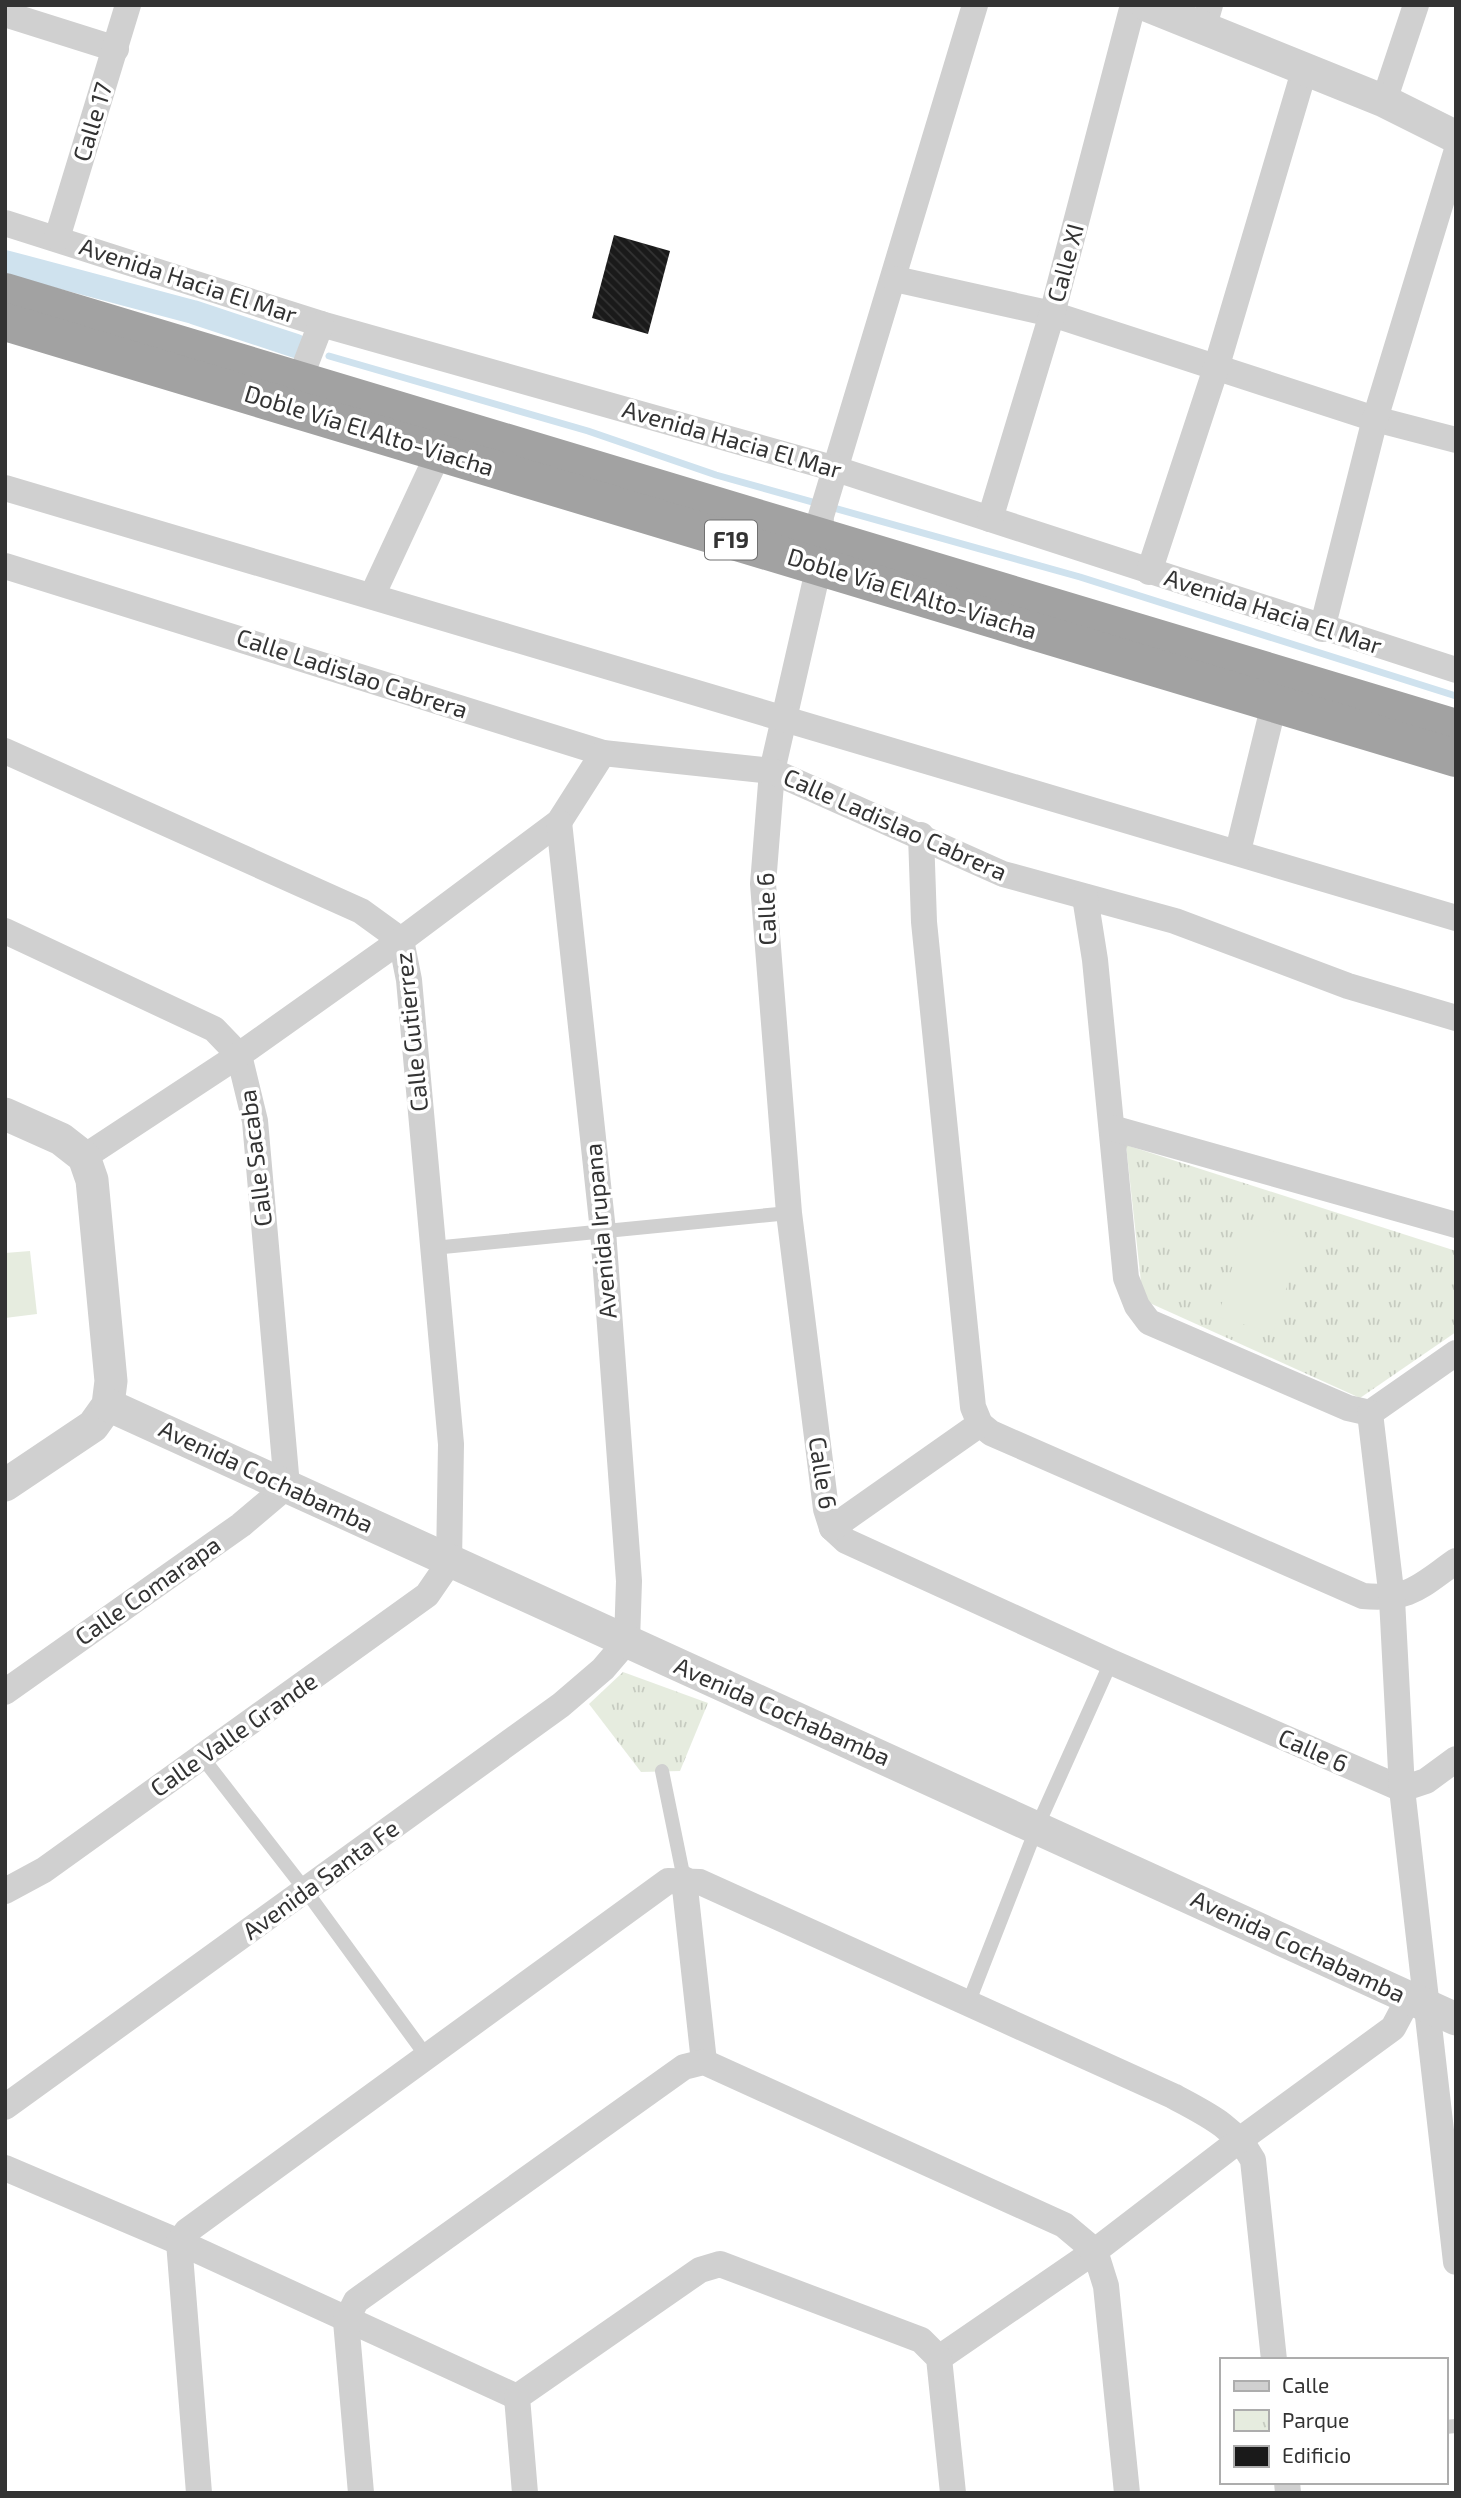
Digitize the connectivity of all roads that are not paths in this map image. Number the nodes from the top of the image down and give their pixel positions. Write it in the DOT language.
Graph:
graph roads {
  1 [pos="128,5"];
  2 [pos="975,5"];
  3 [pos="1133,5"];
  4 [pos="1146,5"];
  5 [pos="1416,5"];
  6 [pos="5,14"];
  7 [pos="1207,16"];
  8 [pos="116,49"];
  9 [pos="1305,68"];
  10 [pos="1384,101"];
  11 [pos="1456,137"];
  12 [pos="1456,153"];
  13 [pos="5,223"];
  14 [pos="57,238"];
  15 [pos="895,279"];
  16 [pos="5,292"];
  17 [pos="1052,314"];
  18 [pos="5,322"];
  19 [pos="321,324"];
  20 [pos="1217,365"];
  21 [pos="299,381"];
  22 [pos="1375,419"];
  23 [pos="1456,440"];
  24 [pos="439,452"];
  25 [pos="5,488"];
  26 [pos="824,516"];
  27 [pos="990,519"];
  28 [pos="5,566"];
  29 [pos="1149,572"];
  30 [pos="372,596"];
  31 [pos="1322,629"];
  32 [pos="1456,670"];
  33 [pos="1274,704"];
  34 [pos="786,718"];
  35 [pos="1456,728"];
  36 [pos="5,751"];
  37 [pos="603,753"];
  38 [pos="1456,758"];
  39 [pos="772,771"];
  40 [pos="559,822"];
  41 [pos="921,835"];
  42 [pos="1238,851"];
  43 [pos="1085,897"];
  44 [pos="1456,918"];
  45 [pos="5,931"];
  46 [pos="401,940"];
  47 [pos="1456,1018"];
  48 [pos="239,1055"];
  49 [pos="5,1114"];
  50 [pos="1112,1128"];
  51 [pos="84,1157"];
  52 [pos="789,1213"];
  53 [pos="1456,1225"];
  54 [pos="603,1231"];
  55 [pos="433,1248"];
  56 [pos="1456,1353"];
  57 [pos="108,1405"];
  58 [pos="1370,1413"];
  59 [pos="980,1424"];
  60 [pos="5,1485"];
  61 [pos="287,1486"];
  62 [pos="832,1528"];
  63 [pos="1456,1560"];
  64 [pos="449,1563"];
  65 [pos="1392,1599"];
  66 [pos="627,1641"];
  67 [pos="1111,1662"];
  68 [pos="5,1692"];
  69 [pos="202,1757"];
  70 [pos="1456,1759"];
  71 [pos="662,1771"];
  72 [pos="1402,1789"];
  73 [pos="1037,1827"];
  74 [pos="684,1879"];
  75 [pos="5,1891"];
  76 [pos="306,1891"];
  77 [pos="968,2004"];
  78 [pos="1439,2008"];
  79 [pos="427,2057"];
  80 [pos="704,2062"];
  81 [pos="5,2107"];
  82 [pos="1241,2139"];
  83 [pos="5,2168"];
  84 [pos="179,2242"];
  85 [pos="1095,2251"];
  86 [pos="1456,2262"];
  87 [pos="346,2321"];
  88 [pos="939,2358"];
  89 [pos="1274,2358"];
  90 [pos="517,2397"];
  91 [pos="199,2493"];
  92 [pos="361,2493"];
  93 [pos="525,2493"];
  94 [pos="953,2493"];
  95 [pos="1127,2493"];
  1 -- 8 [label="street, Calle 17"];
  2 -- 15 [label="street, Calle 6"];
  3 -- 17 [label="street, Calle XI"];
  4 -- 7 [label="street"];
  5 -- 10 [label="street"];
  6 -- 8 [label="street"];
  7 -- 9 [label="street"];
  8 -- 14 [label="street, Calle 17"];
  9 -- 10 [label="street"];
  9 -- 20 [label="street"];
  10 -- 11 [label="street"];
  12 -- 22 [label="street"];
  13 -- 14 [label="street, Avenida Hacia El Mar"];
  14 -- 19 [label="street, Avenida Hacia El Mar"];
  15 -- 17 [label="street"];
  15 -- 26 [label="street, Calle 6"];
  16 -- 21 [label="highway, Doble Vía El Alto-Viacha / F19"];
  17 -- 20 [label="street"];
  17 -- 27 [label="street, Calle XI"];
  18 -- 24 [label="highway, Doble Vía El Alto-Viacha / F19"];
  19 -- 21 [label="street"];
  19 -- 26 [label="street, Avenida Hacia El Mar"];
  20 -- 22 [label="street"];
  20 -- 29 [label="street"];
  21 -- 26 [label="highway, Doble Vía El Alto-Viacha / F19"];
  22 -- 23 [label="street"];
  22 -- 31 [label="street"];
  24 -- 26 [label="highway, Doble Vía El Alto-Viacha / F19"];
  24 -- 30 [label="street"];
  25 -- 30 [label="street"];
  26 -- 27 [label="street, Avenida Hacia El Mar"];
  26 -- 33 [label="highway, Doble Vía El Alto-Viacha / F19"];
  26 -- 34 [label="street, Calle 6"];
  26 -- 35 [label="highway, Doble Vía El Alto-Viacha / F19"];
  27 -- 29 [label="street, Avenida Hacia El Mar"];
  28 -- 37 [label="street, Calle Ladislao Cabrera"];
  29 -- 31 [label="street, Avenida Hacia El Mar"];
  30 -- 34 [label="street"];
  31 -- 32 [label="street, Avenida Hacia El Mar"];
  33 -- 38 [label="highway, Doble Vía El Alto-Viacha / F19"];
  33 -- 42 [label="street"];
  34 -- 39 [label="street, Calle 6"];
  34 -- 42 [label="street"];
  36 -- 46 [label="street, Calle Gutierrez"];
  37 -- 39 [label="street, Calle Ladislao Cabrera"];
  37 -- 40 [label="street"];
  39 -- 41 [label="street, Calle Ladislao Cabrera"];
  39 -- 52 [label="street, Calle 6"];
  40 -- 46 [label="street"];
  40 -- 54 [label="street, Avenida Irupana"];
  41 -- 43 [label="street, Calle Ladislao Cabrera"];
  41 -- 59 [label="street"];
  42 -- 44 [label="street"];
  43 -- 47 [label="street, Calle Ladislao Cabrera"];
  43 -- 50 [label="street"];
  45 -- 48 [label="street, Calle Sacaba"];
  46 -- 48 [label="street"];
  46 -- 55 [label="street, Calle Gutierrez"];
  48 -- 51 [label="street"];
  48 -- 61 [label="street, Calle Sacaba"];
  49 -- 51 [label="street"];
  50 -- 53 [label="street"];
  50 -- 58 [label="street"];
  51 -- 57 [label="street"];
  52 -- 54 [label="lane"];
  52 -- 62 [label="street, Calle 6"];
  54 -- 55 [label="lane"];
  54 -- 66 [label="street, Avenida Irupana"];
  55 -- 64 [label="street, Calle Gutierrez"];
  56 -- 58 [label="street"];
  57 -- 60 [label="street"];
  57 -- 61 [label="street, Avenida Cochabamba"];
  58 -- 65 [label="street"];
  59 -- 62 [label="street"];
  59 -- 65 [label="street"];
  61 -- 64 [label="street, Avenida Cochabamba"];
  61 -- 68 [label="street, Calle Comarapa"];
  62 -- 67 [label="street, Calle 6"];
  63 -- 65 [label="street"];
  64 -- 66 [label="street, Avenida Cochabamba"];
  64 -- 69 [label="street, Calle Valle Grande"];
  65 -- 72 [label="street"];
  66 -- 73 [label="street, Avenida Cochabamba"];
  66 -- 76 [label="street, Avenida Santa Fe"];
  67 -- 72 [label="street, Calle 6"];
  67 -- 73 [label="lane"];
  69 -- 75 [label="street, Calle Valle Grande"];
  69 -- 76 [label="lane"];
  70 -- 72 [label="street"];
  71 -- 74 [label="lane"];
  72 -- 78 [label="street"];
  73 -- 77 [label="lane"];
  73 -- 78 [label="street, Avenida Cochabamba"];
  74 -- 77 [label="street"];
  74 -- 79 [label="street"];
  74 -- 80 [label="street"];
  76 -- 79 [label="lane"];
  76 -- 81 [label="street, Avenida Santa Fe"];
  77 -- 82 [label="street"];
  78 -- 82 [label="street"];
  78 -- 86 [label="street"];
  79 -- 84 [label="street"];
  80 -- 85 [label="street"];
  80 -- 87 [label="street"];
  82 -- 85 [label="street"];
  82 -- 89 [label="street"];
  83 -- 84 [label="street"];
  84 -- 87 [label="street"];
  84 -- 91 [label="street"];
  85 -- 88 [label="street"];
  85 -- 95 [label="street"];
  87 -- 90 [label="street"];
  87 -- 92 [label="street"];
  88 -- 90 [label="street"];
  88 -- 94 [label="street"];
  90 -- 93 [label="street"];
}
